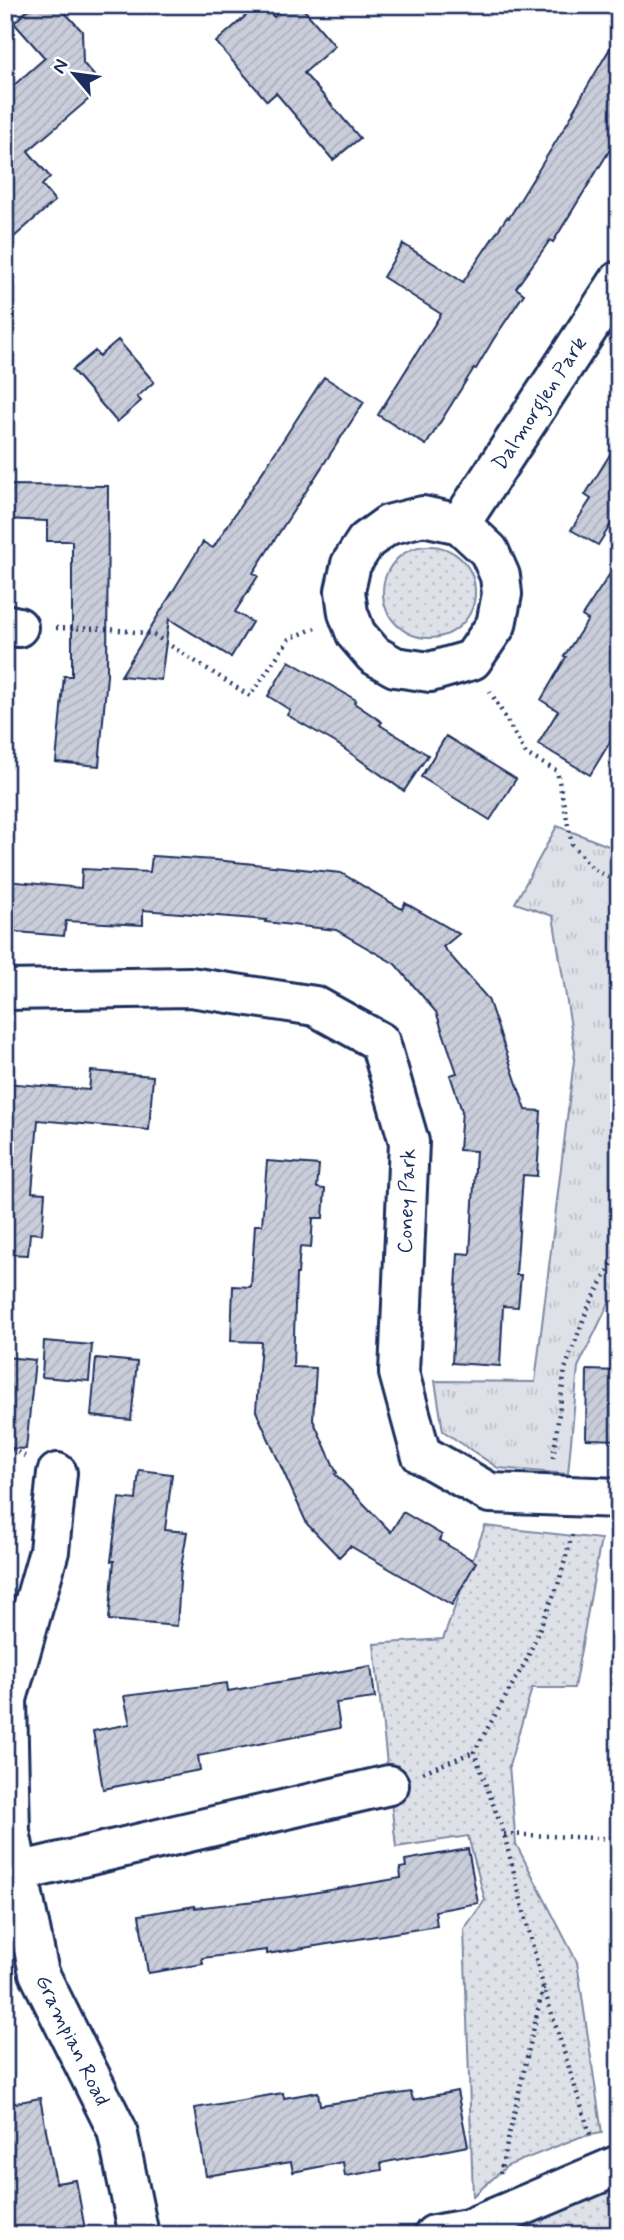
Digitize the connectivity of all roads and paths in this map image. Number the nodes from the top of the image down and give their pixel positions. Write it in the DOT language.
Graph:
graph roads {
  1 [pos="619,281"];
  2 [pos="460,524"];
  3 [pos="348,613"];
  4 [pos="12,626"];
  5 [pos="472,660"];
  6 [pos="619,883"];
  7 [pos="5,990"];
  8 [pos="619,1250"];
  9 [pos="57,1472"];
  10 [pos="564,1497"];
  11 [pos="619,1498"];
  12 [pos="474,1752"];
  13 [pos="389,1785"];
  14 [pos="503,1834"];
  15 [pos="619,1839"];
  16 [pos="18,1872"];
  17 [pos="543,1986"];
  18 [pos="611,2168"];
  19 [pos="490,2219"];
  20 [pos="619,2231"];
  21 [pos="139,2235"];
  22 [pos="434,2235"];
  23 [pos="607,2235"];
  1 -- 2 [label="street, Dalmorglen Park"];
  2 -- 3 [label="street"];
  2 -- 5 [label="street"];
  3 -- 4 [label="path"];
  3 -- 5 [label="street"];
  5 -- 6 [label="path"];
  7 -- 10 [label="street, Coney Park"];
  8 -- 10 [label="path"];
  9 -- 16 [label="street, Grampian Road"];
  10 -- 11 [label="street, Coney Park"];
  10 -- 12 [label="path"];
  12 -- 13 [label="path"];
  12 -- 14 [label="path"];
  13 -- 16 [label="street"];
  14 -- 15 [label="path"];
  14 -- 17 [label="path"];
  16 -- 21 [label="street, Grampian Road"];
  17 -- 18 [label="path"];
  17 -- 19 [label="path"];
  18 -- 19 [label="street"];
  19 -- 22 [label="street"];
  20 -- 23 [label="path"];
}
